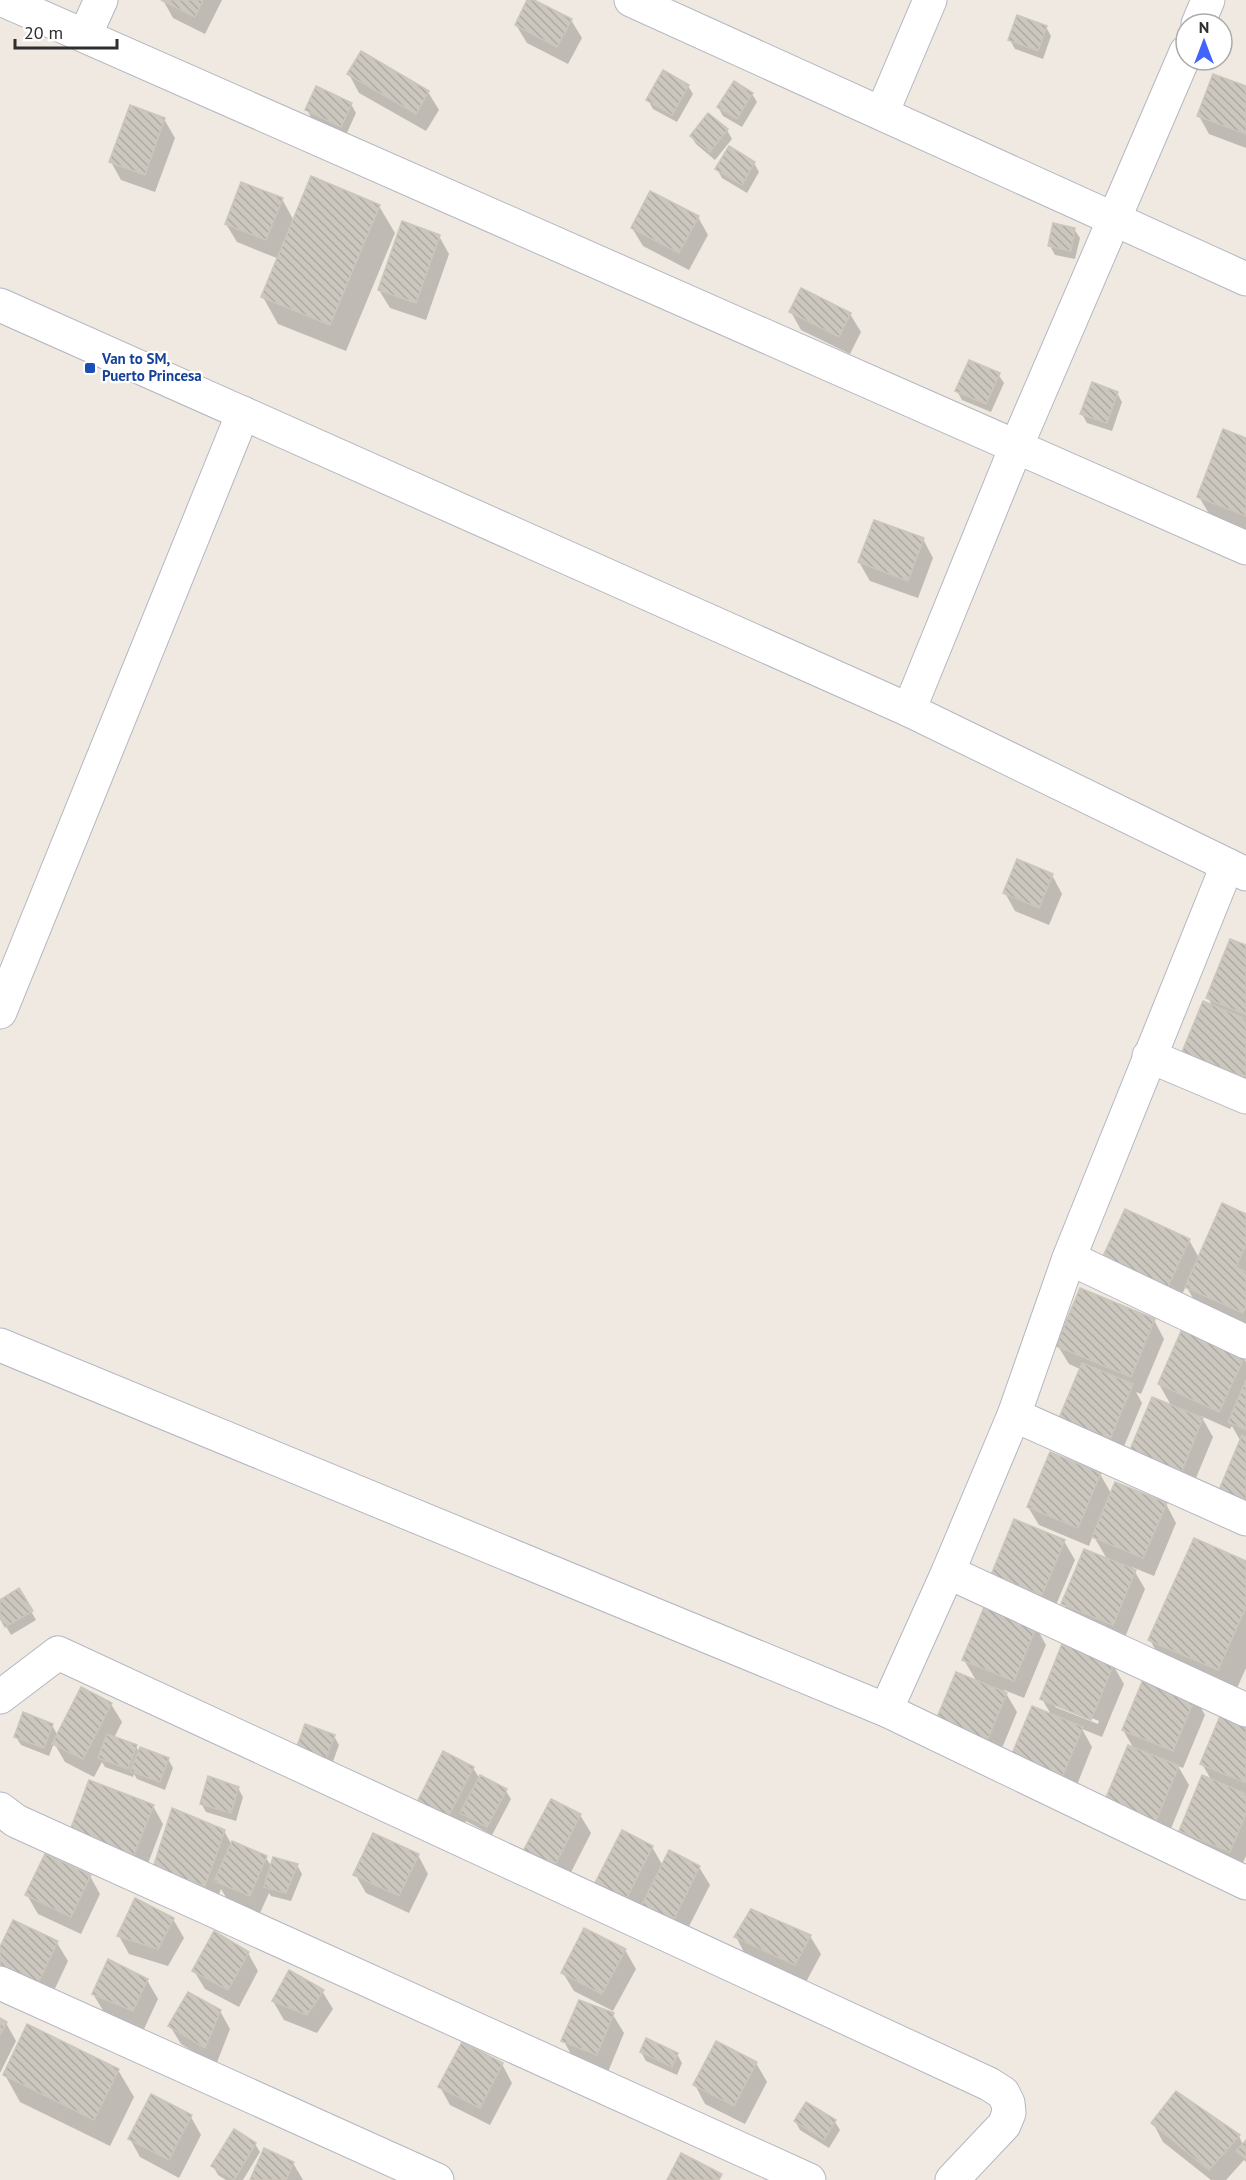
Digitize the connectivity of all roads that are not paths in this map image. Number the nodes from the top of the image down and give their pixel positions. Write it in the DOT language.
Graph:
graph roads {
  1 [pos="3,0"];
  2 [pos="101,0"];
  3 [pos="930,0"];
  4 [pos="642,2"];
  5 [pos="85,35"];
  6 [pos="1177,72"];
  7 [pos="882,114"];
  8 [pos="1113,219"];
  9 [pos="1246,279"];
  10 [pos="0,305"];
  11 [pos="243,413"];
  12 [pos="1016,447"];
  13 [pos="1246,548"];
  14 [pos="909,710"];
  15 [pos="1237,870"];
  16 [pos="0,1012"];
  17 [pos="1149,1056"];
  18 [pos="1246,1097"];
  19 [pos="1069,1258"];
  20 [pos="1246,1342"];
  21 [pos="0,1345"];
  22 [pos="1014,1415"];
  23 [pos="1246,1519"];
  24 [pos="948,1572"];
  25 [pos="0,1697"];
  26 [pos="886,1710"];
  27 [pos="1246,1710"];
  28 [pos="0,1809"];
  29 [pos="1246,1883"];
  30 [pos="0,1983"];
  31 [pos="436,2180"];
  32 [pos="809,2180"];
  33 [pos="952,2180"];
  1 -- 5 [label="street"];
  2 -- 5 [label="street"];
  3 -- 7 [label="street"];
  4 -- 7 [label="street"];
  5 -- 12 [label="street"];
  6 -- 8 [label="street"];
  7 -- 8 [label="street"];
  8 -- 9 [label="street"];
  8 -- 12 [label="street"];
  10 -- 11 [label="street"];
  11 -- 14 [label="street"];
  11 -- 16 [label="street"];
  12 -- 13 [label="street"];
  12 -- 14 [label="street"];
  14 -- 15 [label="street"];
  15 -- 17 [label="street"];
  17 -- 18 [label="street"];
  17 -- 19 [label="street"];
  19 -- 20 [label="street"];
  19 -- 22 [label="street"];
  21 -- 26 [label="street"];
  22 -- 23 [label="street"];
  22 -- 24 [label="street"];
  24 -- 26 [label="street"];
  24 -- 27 [label="street"];
  25 -- 33 [label="street"];
  26 -- 29 [label="street"];
  28 -- 32 [label="street"];
  30 -- 31 [label="street"];
}
